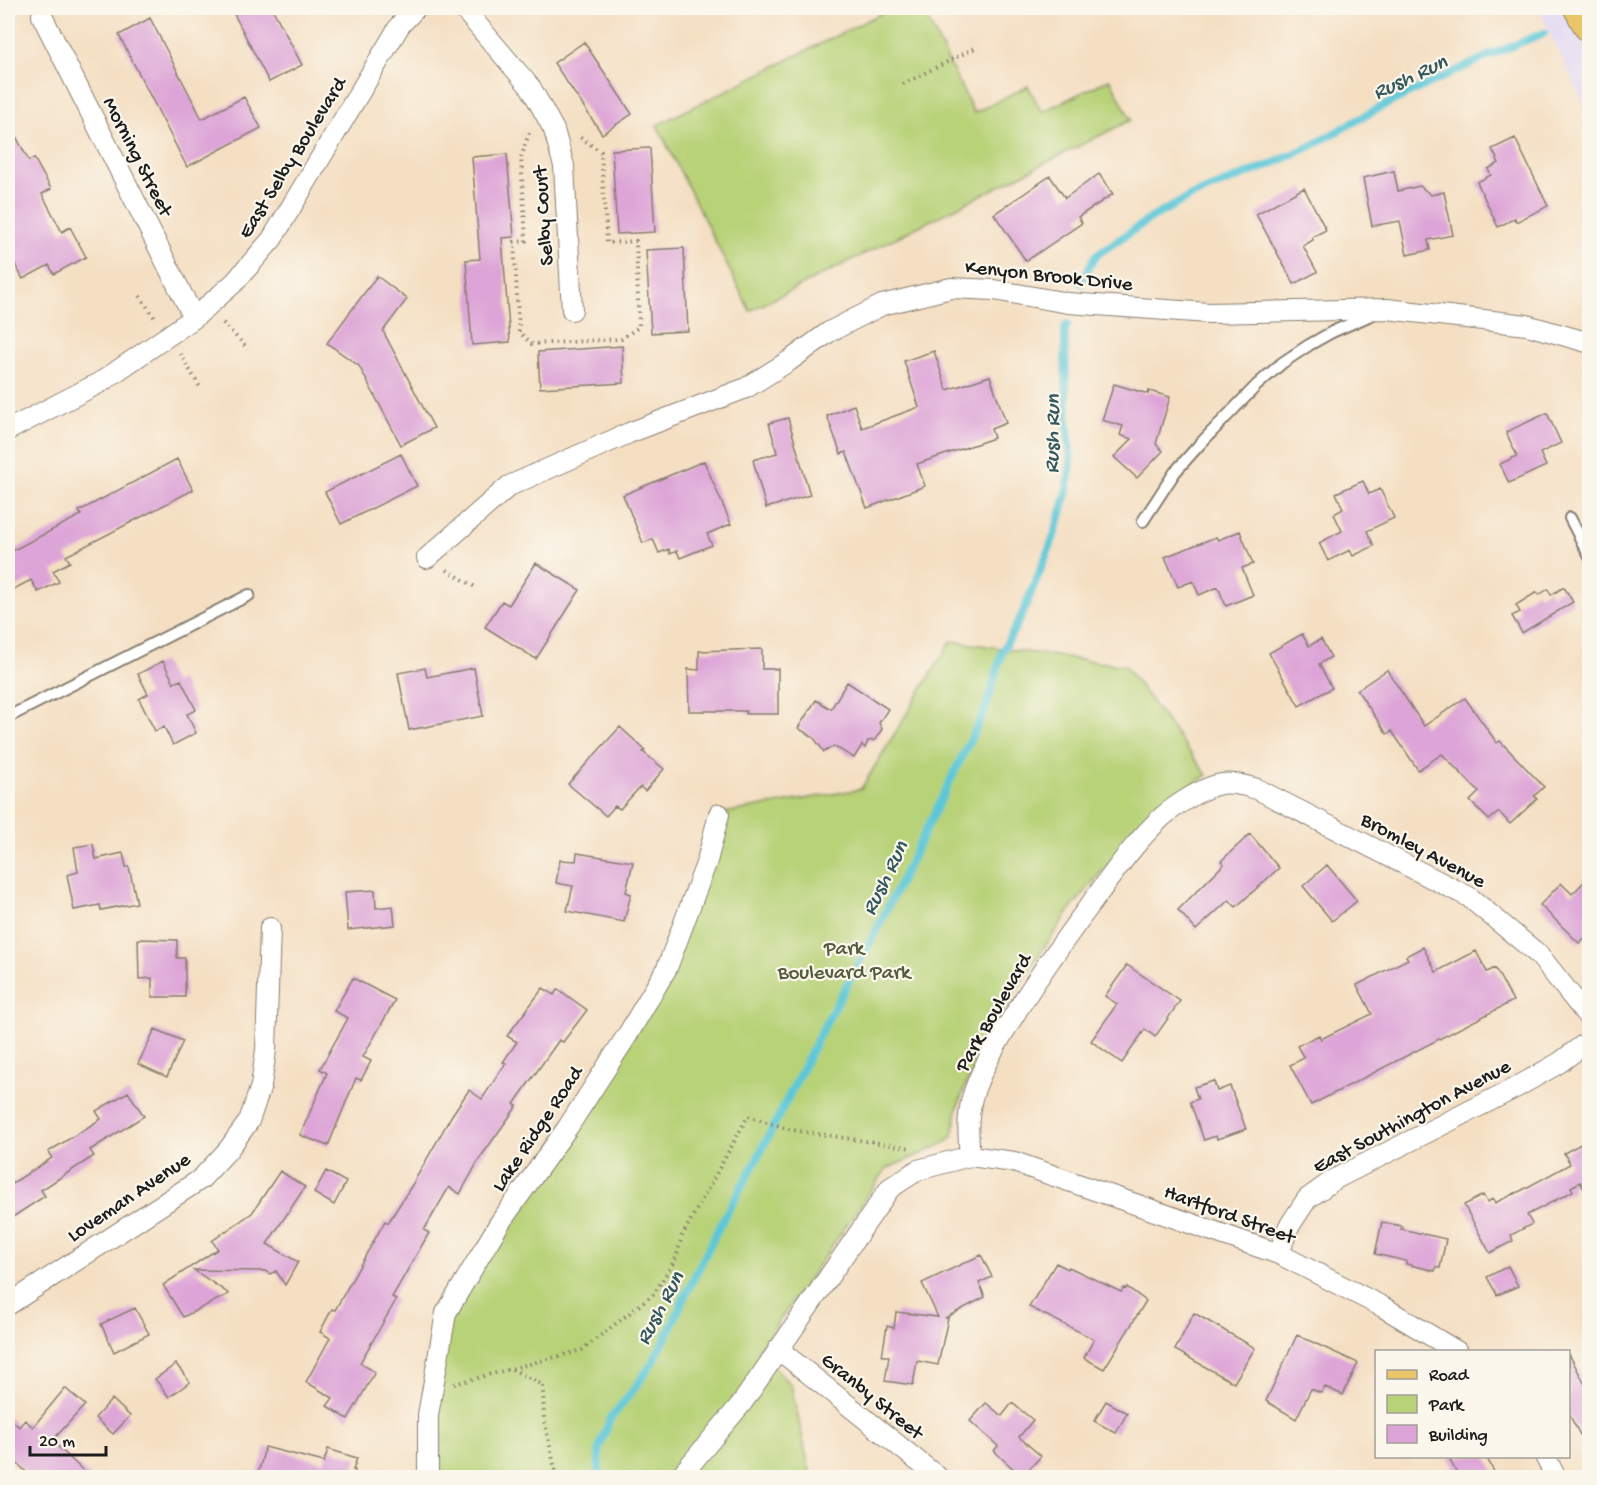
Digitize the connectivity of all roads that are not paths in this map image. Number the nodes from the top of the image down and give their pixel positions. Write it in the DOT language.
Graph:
graph roads {
  1 [pos="416,8"];
  2 [pos="463,8"];
  3 [pos="1581,8"];
  4 [pos="42,16"];
  5 [pos="1590,26"];
  6 [pos="1387,309"];
  7 [pos="572,310"];
  8 [pos="194,318"];
  9 [pos="1590,343"];
  10 [pos="8,430"];
  11 [pos="1570,518"];
  12 [pos="1143,521"];
  13 [pos="1590,557"];
  14 [pos="427,558"];
  15 [pos="249,595"];
  16 [pos="8,717"];
  17 [pos="1235,783"];
  18 [pos="719,814"];
  19 [pos="270,928"];
  20 [pos="1590,1019"];
  21 [pos="1590,1040"];
  22 [pos="970,1156"];
  23 [pos="1279,1254"];
  24 [pos="8,1305"];
  25 [pos="778,1349"];
  26 [pos="1455,1350"];
  27 [pos="1546,1458"];
  28 [pos="428,1478"];
  29 [pos="679,1478"];
  30 [pos="939,1478"];
  31 [pos="1556,1478"];
  1 -- 8 [label="street, East Selby Boulevard"];
  2 -- 7 [label="street, Selby Court"];
  3 -- 5 [label="main road"];
  4 -- 8 [label="street, Morning Street"];
  6 -- 9 [label="street, Kenyon Brook Drive"];
  6 -- 12 [label="lane"];
  6 -- 14 [label="street, Kenyon Brook Drive"];
  8 -- 10 [label="street, East Selby Boulevard"];
  11 -- 13 [label="lane"];
  15 -- 16 [label="lane"];
  17 -- 20 [label="street, Bromley Avenue"];
  17 -- 22 [label="street, Park Boulevard"];
  18 -- 28 [label="street, Lake Ridge Road"];
  19 -- 24 [label="street, Loveman Avenue"];
  21 -- 23 [label="street, East Southington Avenue"];
  22 -- 23 [label="street, Hartford Street"];
  22 -- 25 [label="street"];
  23 -- 26 [label="street, Hartford Street"];
  25 -- 29 [label="street"];
  25 -- 30 [label="street, Granby Street"];
  27 -- 31 [label="street"];
}
